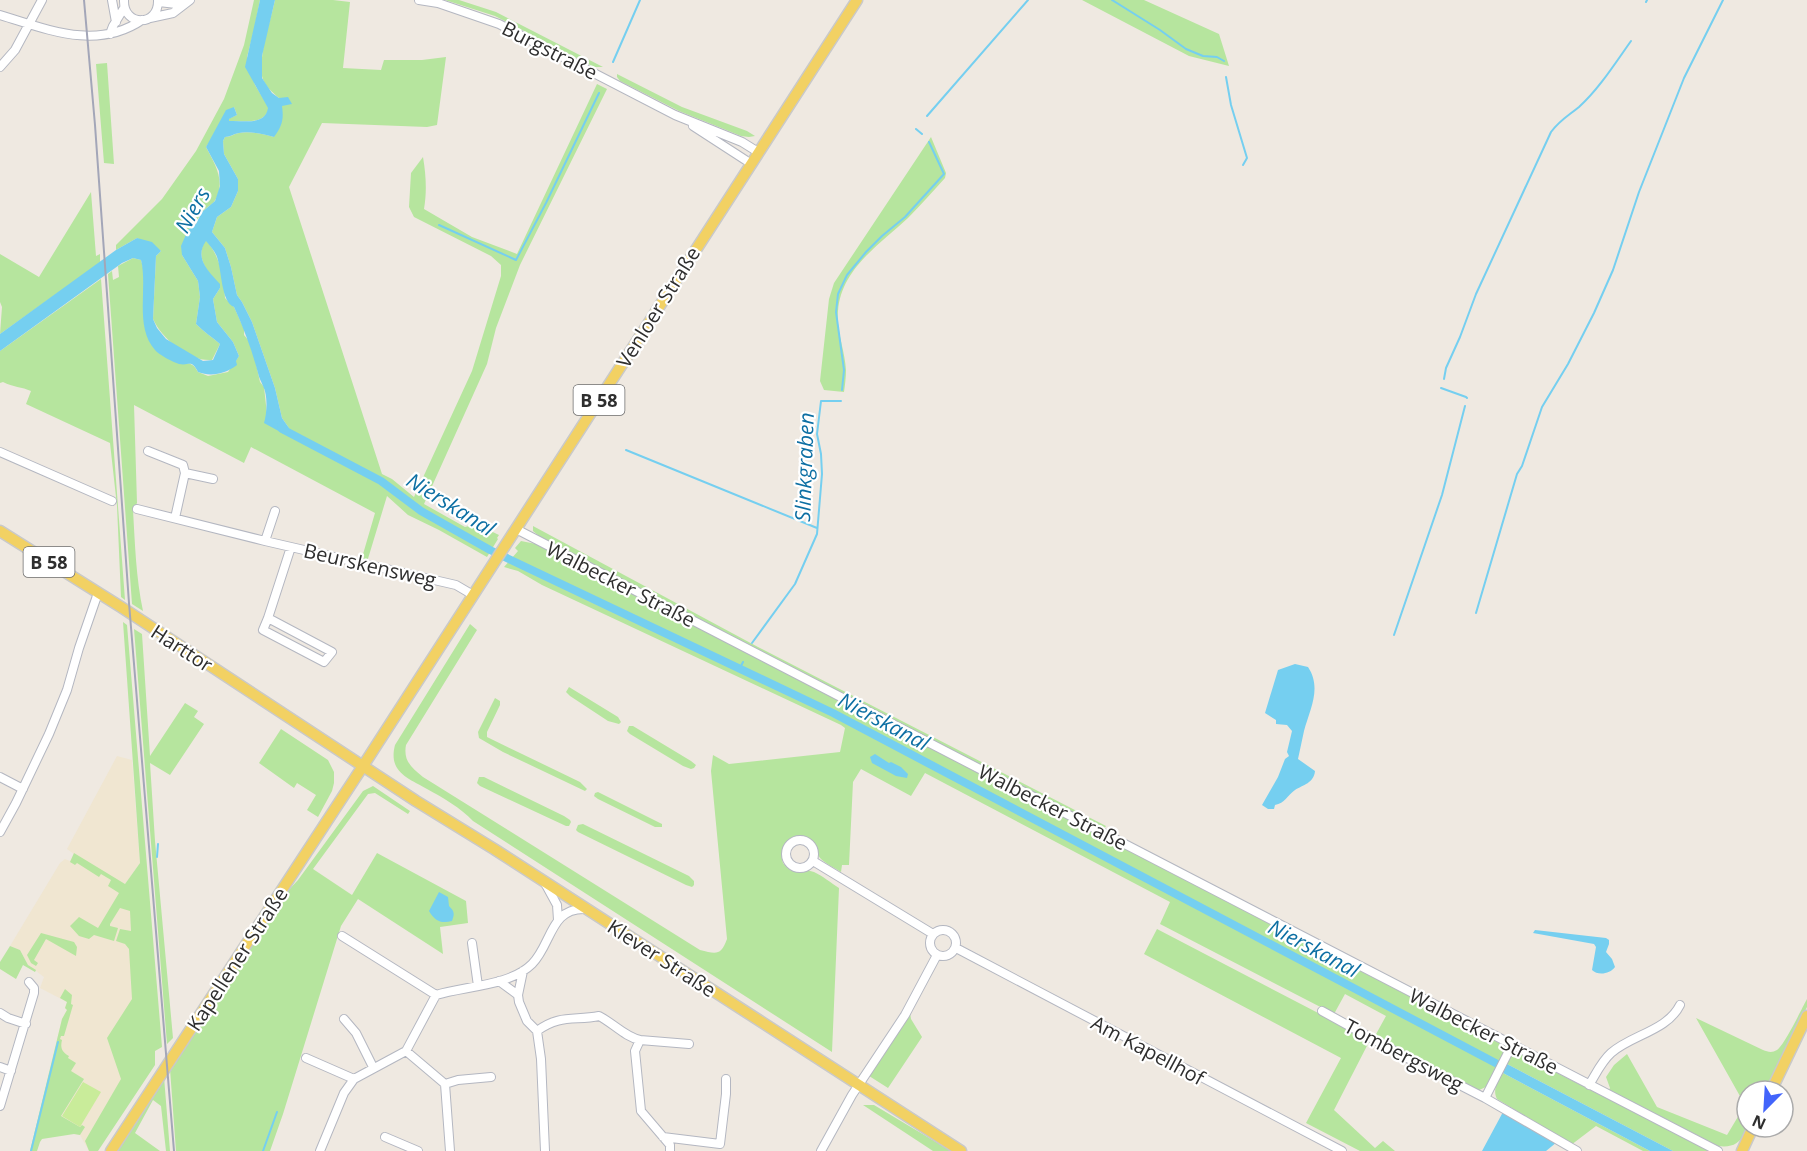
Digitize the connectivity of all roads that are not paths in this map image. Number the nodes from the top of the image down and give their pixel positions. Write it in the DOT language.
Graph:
graph roads {
  1 [pos="42,0"];
  2 [pos="112,0"];
  3 [pos="189,0"];
  4 [pos="419,0"];
  5 [pos="857,0"];
  6 [pos="158,1"];
  7 [pos="124,4"];
  8 [pos="0,15"];
  9 [pos="146,19"];
  10 [pos="116,21"];
  11 [pos="30,24"];
  12 [pos="110,34"];
  13 [pos="0,67"];
  14 [pos="675,115"];
  15 [pos="758,152"];
  16 [pos="750,163"];
  17 [pos="148,451"];
  18 [pos="0,452"];
  19 [pos="185,473"];
  20 [pos="213,480"];
  21 [pos="112,501"];
  22 [pos="137,509"];
  23 [pos="275,511"];
  24 [pos="175,518"];
  25 [pos="516,529"];
  26 [pos="0,531"];
  27 [pos="265,541"];
  28 [pos="291,547"];
  29 [pos="98,593"];
  30 [pos="473,595"];
  31 [pos="268,618"];
  32 [pos="363,766"];
  33 [pos="0,777"];
  34 [pos="23,789"];
  35 [pos="0,832"];
  36 [pos="813,861"];
  37 [pos="545,882"];
  38 [pos="586,909"];
  39 [pos="558,920"];
  40 [pos="933,934"];
  41 [pos="342,936"];
  42 [pos="472,944"];
  43 [pos="956,948"];
  44 [pos="937,955"];
  45 [pos="523,971"];
  46 [pos="500,981"];
  47 [pos="29,982"];
  48 [pos="478,986"];
  49 [pos="436,995"];
  50 [pos="518,995"];
  51 [pos="1680,1005"];
  52 [pos="1322,1011"];
  53 [pos="0,1013"];
  54 [pos="1807,1016"];
  55 [pos="344,1019"];
  56 [pos="26,1024"];
  57 [pos="537,1031"];
  58 [pos="640,1040"];
  59 [pos="689,1044"];
  60 [pos="1512,1045"];
  61 [pos="406,1050"];
  62 [pos="306,1058"];
  63 [pos="0,1067"];
  64 [pos="373,1067"];
  65 [pos="11,1071"];
  66 [pos="491,1077"];
  67 [pos="354,1079"];
  68 [pos="726,1079"];
  69 [pos="1776,1079"];
  70 [pos="445,1084"];
  71 [pos="859,1085"];
  72 [pos="1589,1085"];
  73 [pos="1485,1098"];
  74 [pos="0,1106"];
  75 [pos="384,1137"];
  76 [pos="663,1137"];
  77 [pos="1566,1145"];
  78 [pos="111,1151"];
  79 [pos="320,1151"];
  80 [pos="418,1151"];
  81 [pos="450,1151"];
  82 [pos="545,1151"];
  83 [pos="670,1151"];
  84 [pos="821,1151"];
  85 [pos="961,1151"];
  86 [pos="1342,1151"];
  87 [pos="1558,1151"];
  88 [pos="1577,1151"];
  89 [pos="1718,1151"];
  1 -- 11 [label="street"];
  2 -- 10 [label="street"];
  3 -- 6 [label="street"];
  3 -- 9 [label="street"];
  4 -- 14 [label="street, Burgstraße"];
  5 -- 15 [label="main road, Venloer Straße / B 58"];
  6 -- 9 [label="street"];
  7 -- 9 [label="street"];
  7 -- 10 [label="street"];
  8 -- 11 [label="street"];
  9 -- 12 [label="street"];
  10 -- 12 [label="street"];
  11 -- 12 [label="street"];
  11 -- 13 [label="street"];
  14 -- 15 [label="street, Burgstraße"];
  14 -- 16 [label="street, Burgstraße"];
  15 -- 16 [label="main road, Venloer Straße / B 58"];
  16 -- 25 [label="main road, Venloer Straße / B 58"];
  17 -- 19 [label="street"];
  18 -- 21 [label="street"];
  19 -- 20 [label="street"];
  19 -- 24 [label="street"];
  22 -- 24 [label="street, Beurskensweg"];
  23 -- 27 [label="street"];
  24 -- 27 [label="street, Beurskensweg"];
  25 -- 30 [label="main road, Venloer Straße / B 58"];
  25 -- 60 [label="street, Walbecker Straße"];
  26 -- 29 [label="main road, Harttor / B 58"];
  27 -- 28 [label="street, Beurskensweg"];
  28 -- 30 [label="street, Beurskensweg"];
  28 -- 31 [label="street"];
  29 -- 32 [label="main road, Harttor / B 58"];
  29 -- 34 [label="street"];
  30 -- 32 [label="main road, Venloer Straße / B 58"];
  31 -- 31 [label="street"];
  32 -- 37 [label="main road, Klever Straße"];
  32 -- 78 [label="main road, Kapellener Straße"];
  33 -- 34 [label="street"];
  34 -- 35 [label="street"];
  36 -- 40 [label="street, Am Kapellhof"];
  37 -- 38 [label="main road, Klever Straße"];
  37 -- 39 [label="street"];
  38 -- 39 [label="street"];
  38 -- 71 [label="main road, Klever Straße"];
  39 -- 45 [label="street"];
  40 -- 43 [label="street, Am Kapellhof"];
  40 -- 44 [label="street"];
  41 -- 49 [label="street"];
  42 -- 48 [label="street"];
  43 -- 44 [label="street"];
  43 -- 86 [label="street, Am Kapellhof"];
  44 -- 71 [label="street"];
  45 -- 46 [label="street"];
  45 -- 50 [label="street"];
  46 -- 48 [label="street"];
  46 -- 50 [label="street"];
  47 -- 56 [label="street"];
  48 -- 49 [label="street"];
  49 -- 61 [label="street"];
  50 -- 57 [label="street"];
  51 -- 72 [label="street"];
  52 -- 73 [label="street, Tombergsweg"];
  53 -- 56 [label="street"];
  54 -- 69 [label="main road"];
  55 -- 64 [label="street"];
  56 -- 65 [label="street"];
  57 -- 58 [label="street"];
  57 -- 82 [label="street"];
  58 -- 59 [label="street"];
  58 -- 76 [label="street"];
  60 -- 72 [label="street, Walbecker Straße"];
  60 -- 73 [label="street, Tombergsweg"];
  61 -- 64 [label="street"];
  61 -- 70 [label="street"];
  62 -- 67 [label="street"];
  63 -- 65 [label="street"];
  64 -- 67 [label="street"];
  65 -- 74 [label="street"];
  66 -- 70 [label="street"];
  67 -- 79 [label="street"];
  68 -- 76 [label="street"];
  70 -- 81 [label="street"];
  71 -- 84 [label="street"];
  71 -- 85 [label="main road, Klever Straße"];
  72 -- 89 [label="street, Walbecker Straße"];
  73 -- 77 [label="street, Tombergsweg"];
  75 -- 80 [label="street"];
  76 -- 83 [label="street"];
  77 -- 87 [label="street"];
  77 -- 88 [label="street, Tombergsweg"];
}
